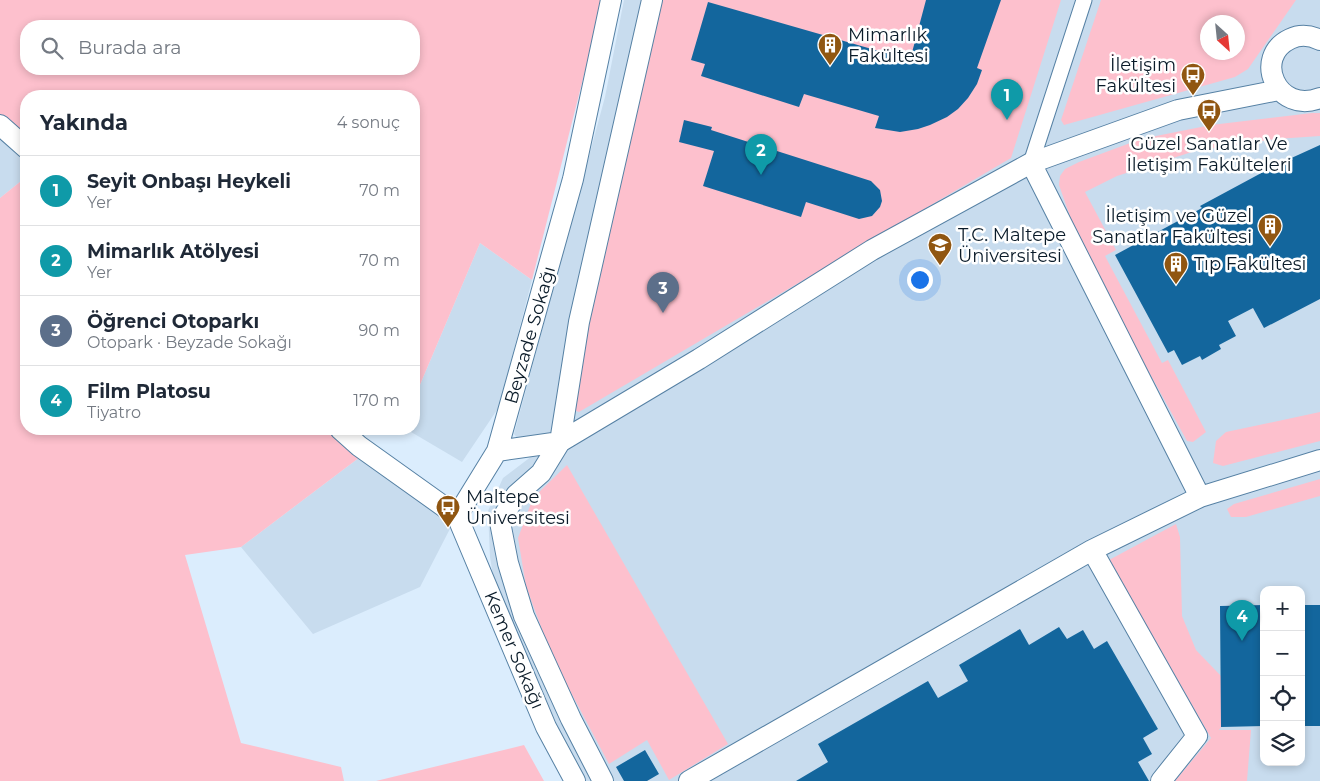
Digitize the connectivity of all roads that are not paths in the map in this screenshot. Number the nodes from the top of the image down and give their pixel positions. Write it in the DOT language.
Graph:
graph roads {
  1 [pos="611,0"];
  2 [pos="652,0"];
  3 [pos="1084,0"];
  4 [pos="1318,33"];
  5 [pos="1279,90"];
  6 [pos="1320,98"];
  7 [pos="0,125"];
  8 [pos="20,143"];
  9 [pos="1031,162"];
  10 [pos="347,435"];
  11 [pos="560,442"];
  12 [pos="497,451"];
  13 [pos="1320,460"];
  14 [pos="1200,497"];
  15 [pos="457,516"];
  16 [pos="1092,550"];
  17 [pos="575,781"];
  18 [pos="603,781"];
  19 [pos="690,781"];
  20 [pos="1161,781"];
  1 -- 12 [label="street, Beyzade Sokağı"];
  2 -- 11 [label="street"];
  3 -- 9 [label="street"];
  4 -- 5 [label="street"];
  5 -- 6 [label="street"];
  5 -- 9 [label="street"];
  7 -- 8 [label="street"];
  9 -- 11 [label="street"];
  9 -- 14 [label="street"];
  10 -- 15 [label="street"];
  11 -- 12 [label="street"];
  11 -- 18 [label="street"];
  12 -- 15 [label="street, Beyzade Sokağı"];
  13 -- 14 [label="street"];
  14 -- 16 [label="street"];
  15 -- 17 [label="street, Kemer Sokağı"];
  16 -- 19 [label="street"];
  16 -- 20 [label="street"];
}
